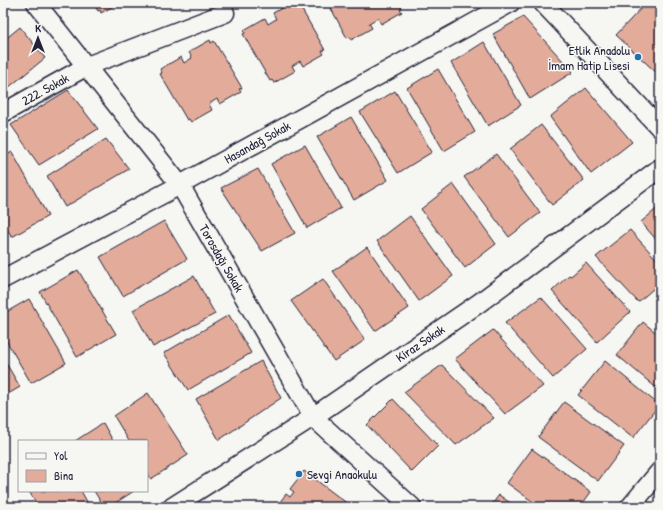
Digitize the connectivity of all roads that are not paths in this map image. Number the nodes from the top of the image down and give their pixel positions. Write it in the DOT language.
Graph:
graph roads {
  1 [pos="36,3"];
  2 [pos="510,3"];
  3 [pos="543,3"];
  4 [pos="224,13"];
  5 [pos="87,66"];
  6 [pos="3,113"];
  7 [pos="660,128"];
  8 [pos="660,168"];
  9 [pos="180,184"];
  10 [pos="3,279"];
  11 [pos="313,417"];
  12 [pos="660,471"];
  13 [pos="172,507"];
  14 [pos="412,507"];
  15 [pos="630,507"];
  1 -- 5 [label="street, Torosdağı Sokak"];
  2 -- 9 [label="street, Hasandağ Sokak"];
  3 -- 7 [label="street"];
  4 -- 5 [label="street, 222. Sokak"];
  5 -- 6 [label="street, 222. Sokak"];
  5 -- 9 [label="street, Torosdağı Sokak"];
  8 -- 11 [label="street, Kiraz Sokak"];
  9 -- 10 [label="street, Hasandağ Sokak"];
  9 -- 11 [label="street, Torosdağı Sokak"];
  11 -- 13 [label="street, Kiraz Sokak"];
  11 -- 14 [label="street, Torosdağı Sokak"];
  12 -- 15 [label="street"];
}
